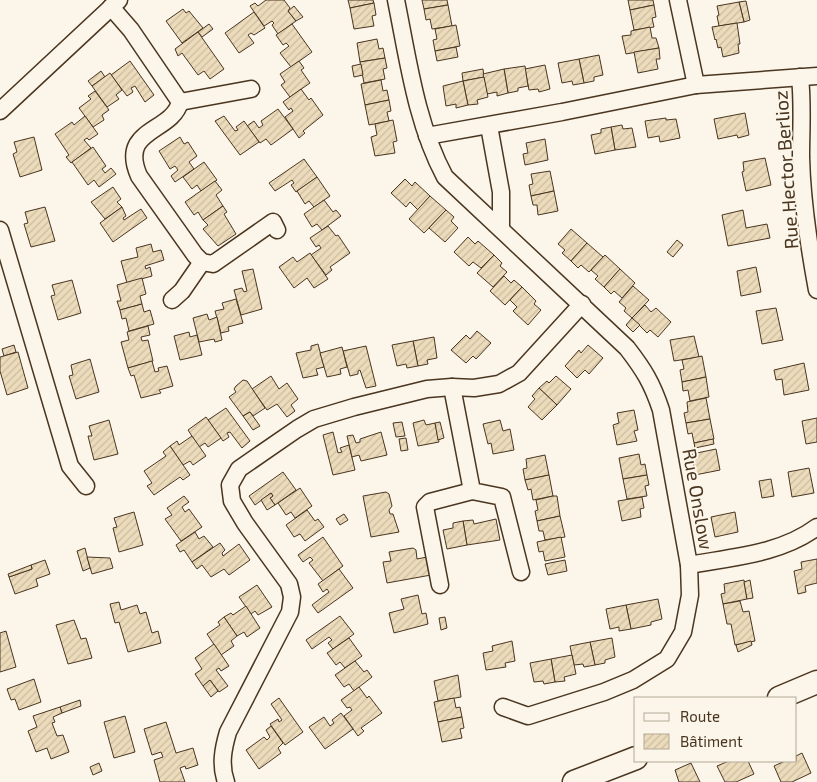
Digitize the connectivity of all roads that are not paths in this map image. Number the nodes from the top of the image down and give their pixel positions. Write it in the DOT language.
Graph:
graph roads {
  1 [pos="396,0"];
  2 [pos="678,0"];
  3 [pos="115,4"];
  4 [pos="817,76"];
  5 [pos="800,77"];
  6 [pos="696,85"];
  7 [pos="250,89"];
  8 [pos="180,102"];
  9 [pos="0,111"];
  10 [pos="489,126"];
  11 [pos="427,136"];
  12 [pos="501,228"];
  13 [pos="0,230"];
  14 [pos="277,230"];
  15 [pos="202,262"];
  16 [pos="817,290"];
  17 [pos="172,300"];
  18 [pos="582,304"];
  19 [pos="452,387"];
  20 [pos="86,486"];
  21 [pos="472,491"];
  22 [pos="817,526"];
  23 [pos="690,565"];
  24 [pos="521,572"];
  25 [pos="440,585"];
  26 [pos="817,682"];
  27 [pos="781,697"];
  28 [pos="503,708"];
  29 [pos="634,759"];
  30 [pos="226,782"];
  31 [pos="574,782"];
  1 -- 11 [label="street, Rue Onslow"];
  2 -- 6 [label="street"];
  3 -- 8 [label="street"];
  3 -- 9 [label="street"];
  4 -- 5 [label="street"];
  5 -- 6 [label="street"];
  5 -- 16 [label="street, Rue Hector Berlioz"];
  6 -- 10 [label="street"];
  7 -- 8 [label="street"];
  8 -- 15 [label="street"];
  10 -- 11 [label="street"];
  10 -- 12 [label="street"];
  11 -- 12 [label="street, Rue Onslow"];
  12 -- 18 [label="street, Rue Onslow"];
  13 -- 20 [label="street"];
  14 -- 15 [label="street"];
  15 -- 17 [label="street"];
  18 -- 19 [label="street"];
  18 -- 23 [label="street, Rue Onslow"];
  19 -- 21 [label="street"];
  19 -- 30 [label="street"];
  21 -- 24 [label="street"];
  21 -- 25 [label="street"];
  22 -- 23 [label="street"];
  23 -- 28 [label="street, Rue Onslow"];
  26 -- 27 [label="main road"];
  29 -- 31 [label="main road"];
}
